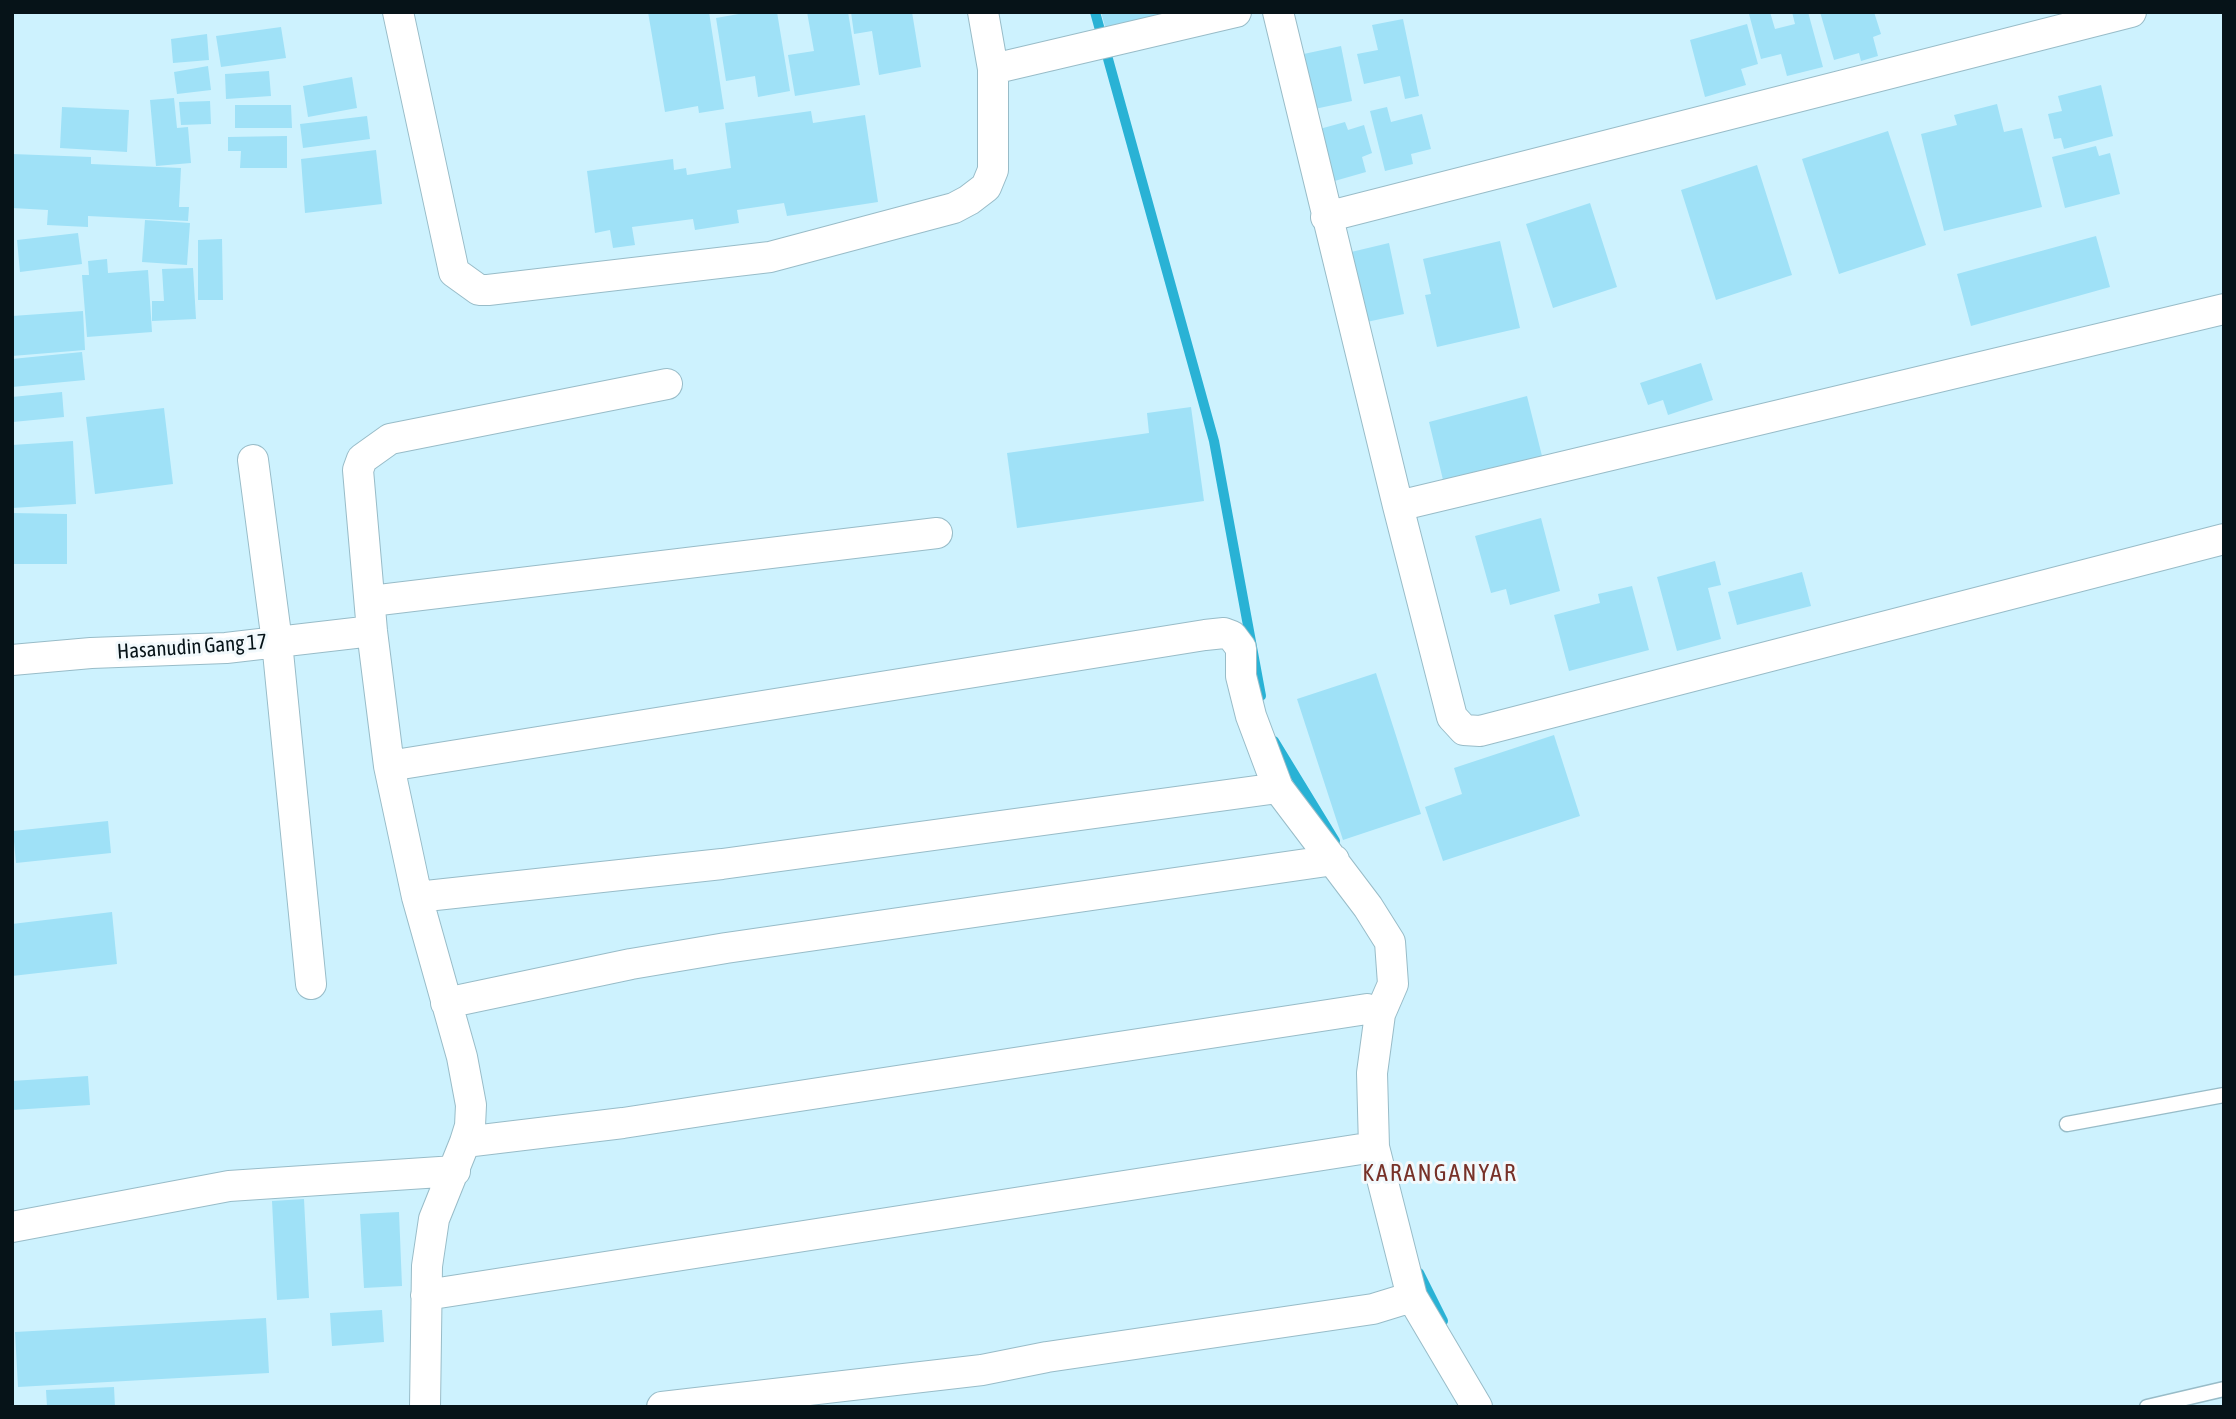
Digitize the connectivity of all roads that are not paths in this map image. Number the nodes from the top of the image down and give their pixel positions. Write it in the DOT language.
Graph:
graph roads {
  1 [pos="398,12"];
  2 [pos="983,12"];
  3 [pos="1236,12"];
  4 [pos="1278,12"];
  5 [pos="2131,12"];
  6 [pos="993,69"];
  7 [pos="1326,217"];
  8 [pos="2224,309"];
  9 [pos="667,384"];
  10 [pos="253,460"];
  11 [pos="1398,506"];
  12 [pos="937,533"];
  13 [pos="2224,539"];
  14 [pos="371,601"];
  15 [pos="372,631"];
  16 [pos="277,642"];
  17 [pos="12,660"];
  18 [pos="389,766"];
  19 [pos="1278,788"];
  20 [pos="1334,860"];
  21 [pos="417,897"];
  22 [pos="311,984"];
  23 [pos="446,1003"];
  24 [pos="1380,1014"];
  25 [pos="2224,1094"];
  26 [pos="2067,1124"];
  27 [pos="465,1142"];
  28 [pos="1374,1147"];
  29 [pos="454,1171"];
  30 [pos="12,1227"];
  31 [pos="426,1295"];
  32 [pos="1412,1297"];
  33 [pos="2224,1389"];
  34 [pos="425,1407"];
  35 [pos="662,1407"];
  36 [pos="1477,1407"];
  37 [pos="2147,1407"];
  1 -- 6 [label="street"];
  2 -- 6 [label="street"];
  3 -- 6 [label="street"];
  4 -- 7 [label="street"];
  5 -- 7 [label="street"];
  7 -- 11 [label="street"];
  8 -- 11 [label="street"];
  9 -- 14 [label="street"];
  10 -- 16 [label="street"];
  11 -- 13 [label="street"];
  12 -- 14 [label="street"];
  14 -- 15 [label="street"];
  15 -- 16 [label="street, Hasanudin Gang 17"];
  15 -- 18 [label="street"];
  16 -- 17 [label="street, Hasanudin Gang 17"];
  16 -- 22 [label="street"];
  18 -- 19 [label="street"];
  18 -- 21 [label="street"];
  19 -- 20 [label="street"];
  19 -- 21 [label="street"];
  20 -- 23 [label="street"];
  20 -- 24 [label="street"];
  21 -- 23 [label="street"];
  23 -- 27 [label="street"];
  24 -- 27 [label="street"];
  24 -- 28 [label="street"];
  25 -- 26 [label="lane"];
  27 -- 29 [label="street"];
  28 -- 31 [label="street"];
  28 -- 32 [label="street"];
  29 -- 30 [label="street"];
  29 -- 31 [label="street"];
  31 -- 34 [label="street"];
  32 -- 35 [label="street"];
  32 -- 36 [label="street"];
  33 -- 37 [label="lane"];
}
